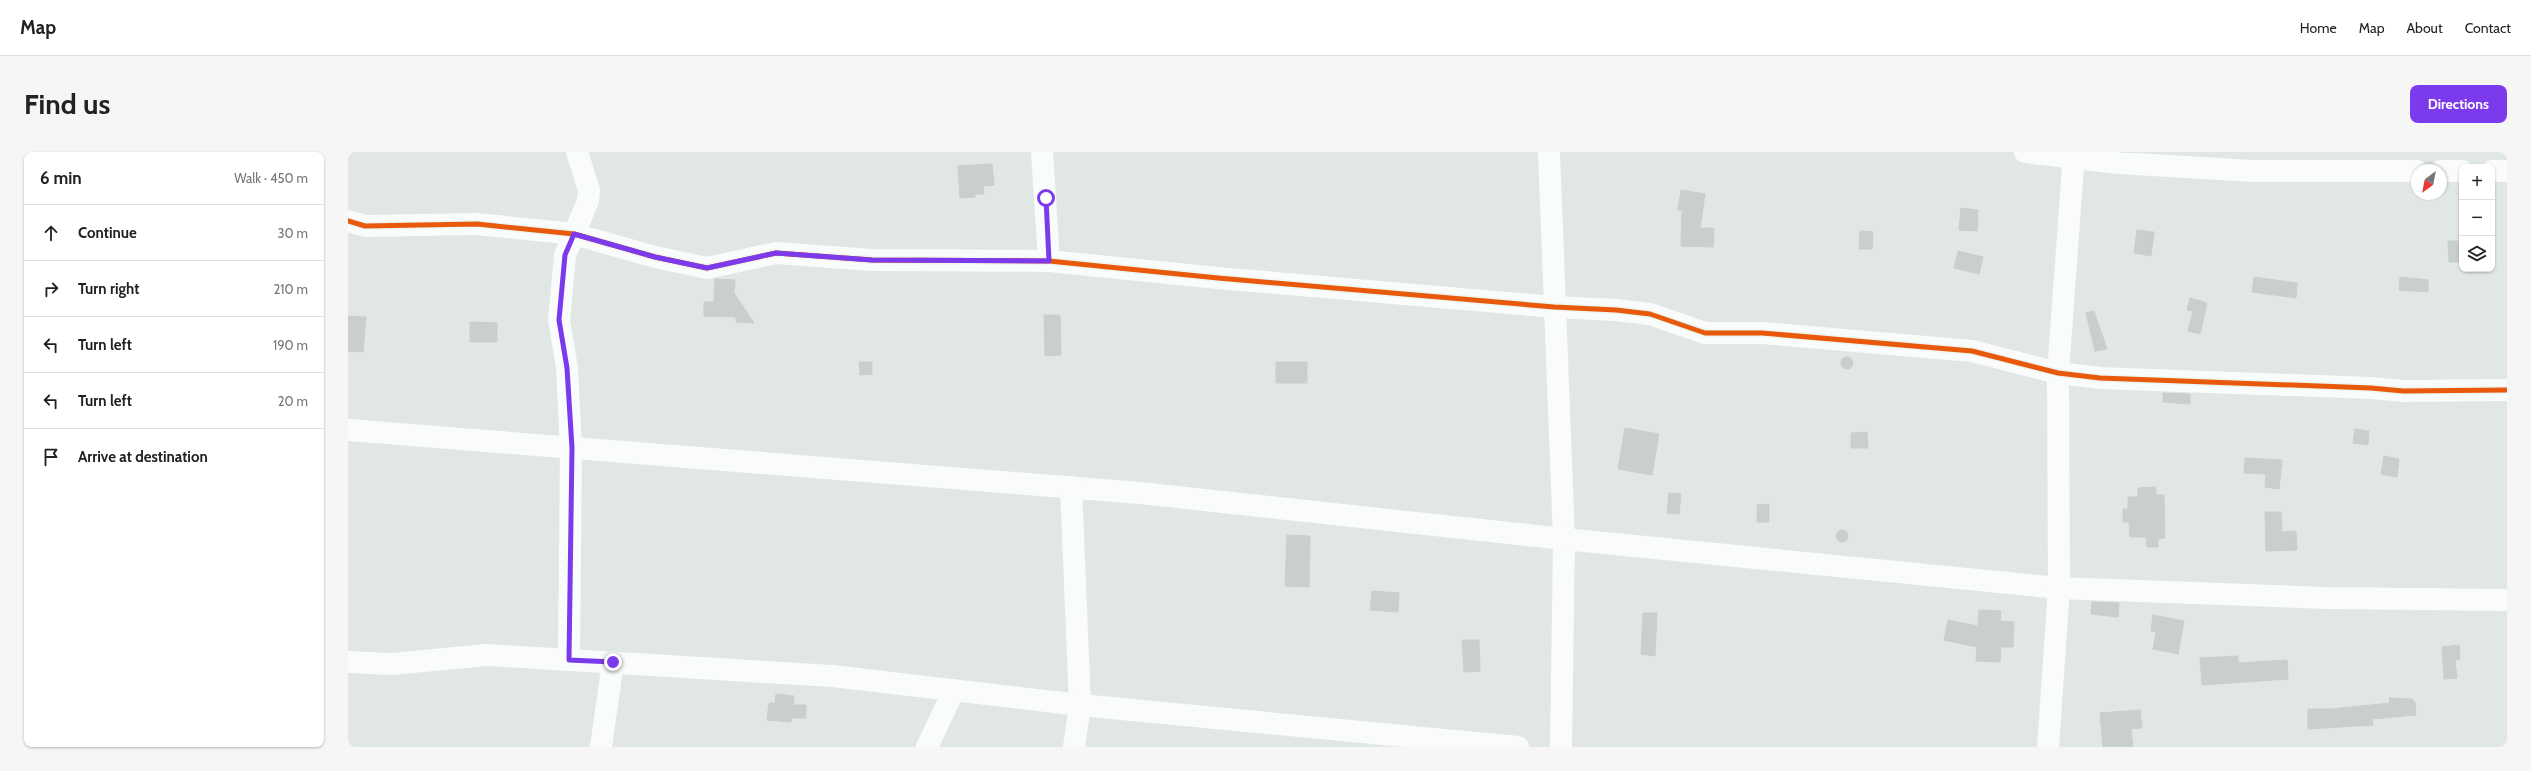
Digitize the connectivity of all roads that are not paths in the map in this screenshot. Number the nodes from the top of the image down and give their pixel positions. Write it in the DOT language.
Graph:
graph roads {
  1 [pos="577,152"];
  2 [pos="1042,152"];
  3 [pos="1549,152"];
  4 [pos="2025,152"];
  5 [pos="2074,155"];
  6 [pos="2411,171"];
  7 [pos="2447,171"];
  8 [pos="2459,171"];
  9 [pos="2495,171"];
  10 [pos="2507,171"];
  11 [pos="348,222"];
  12 [pos="574,234"];
  13 [pos="1049,261"];
  14 [pos="1554,307"];
  15 [pos="2058,373"];
  16 [pos="2507,390"];
  17 [pos="348,430"];
  18 [pos="572,448"];
  19 [pos="1071,487"];
  20 [pos="1564,540"];
  21 [pos="2059,588"];
  22 [pos="2507,600"];
  23 [pos="569,660"];
  24 [pos="348,662"];
  25 [pos="613,662"];
  26 [pos="954,690"];
  27 [pos="1080,705"];
  28 [pos="601,747"];
  29 [pos="927,747"];
  30 [pos="1074,747"];
  31 [pos="1518,747"];
  32 [pos="1561,747"];
  33 [pos="2048,747"];
  1 -- 12 [label="street"];
  2 -- 13 [label="street"];
  3 -- 14 [label="street"];
  4 -- 5 [label="street"];
  5 -- 6 [label="street"];
  5 -- 15 [label="street"];
  7 -- 8 [label="street"];
  9 -- 10 [label="street"];
  11 -- 12 [label="street"];
  12 -- 13 [label="street"];
  12 -- 18 [label="street"];
  13 -- 14 [label="street"];
  14 -- 15 [label="street"];
  14 -- 20 [label="street"];
  15 -- 16 [label="street"];
  15 -- 21 [label="street"];
  17 -- 18 [label="street"];
  18 -- 19 [label="street"];
  18 -- 23 [label="street"];
  19 -- 20 [label="street"];
  19 -- 27 [label="street"];
  20 -- 21 [label="street"];
  20 -- 32 [label="street"];
  21 -- 22 [label="street"];
  21 -- 33 [label="street"];
  23 -- 24 [label="street"];
  23 -- 25 [label="street"];
  25 -- 26 [label="street"];
  25 -- 28 [label="street"];
  26 -- 27 [label="street"];
  26 -- 29 [label="street"];
  27 -- 30 [label="street"];
  27 -- 31 [label="street"];
}
